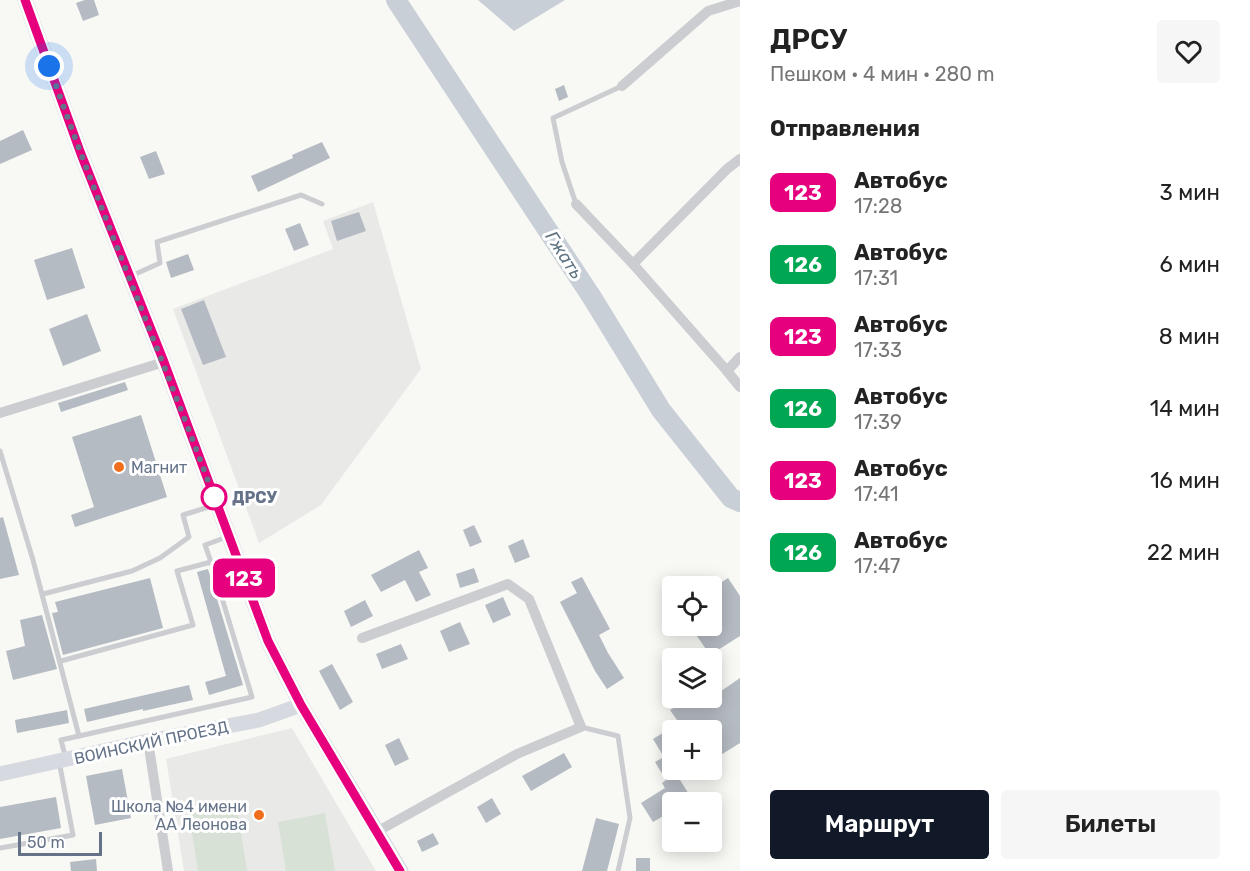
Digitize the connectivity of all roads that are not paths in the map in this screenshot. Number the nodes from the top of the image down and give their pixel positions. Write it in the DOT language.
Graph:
graph roads {
  1 [pos="25,0"];
  2 [pos="740,1"];
  3 [pos="622,86"];
  4 [pos="740,159"];
  5 [pos="322,204"];
  6 [pos="576,204"];
  7 [pos="633,264"];
  8 [pos="130,277"];
  9 [pos="740,357"];
  10 [pos="164,362"];
  11 [pos="727,371"];
  12 [pos="740,387"];
  13 [pos="0,413"];
  14 [pos="0,451"];
  15 [pos="217,505"];
  16 [pos="229,537"];
  17 [pos="211,562"];
  18 [pos="43,594"];
  19 [pos="362,638"];
  20 [pos="61,661"];
  21 [pos="301,705"];
  22 [pos="581,727"];
  23 [pos="79,736"];
  24 [pos="148,741"];
  25 [pos="62,760"];
  26 [pos="0,774"];
  27 [pos="378,831"];
  28 [pos="0,848"];
  29 [pos="168,871"];
  30 [pos="400,871"];
  31 [pos="618,871"];
  1 -- 8 [label="main road"];
  2 -- 3 [label="street"];
  3 -- 6 [label="lane"];
  4 -- 7 [label="street"];
  5 -- 8 [label="lane"];
  6 -- 7 [label="street"];
  7 -- 11 [label="street"];
  8 -- 10 [label="main road"];
  9 -- 11 [label="street"];
  10 -- 13 [label="street"];
  10 -- 15 [label="main road"];
  11 -- 12 [label="street"];
  14 -- 18 [label="lane"];
  15 -- 16 [label="main road"];
  15 -- 18 [label="lane"];
  16 -- 17 [label="lane"];
  16 -- 21 [label="main road"];
  17 -- 20 [label="lane"];
  17 -- 23 [label="lane"];
  18 -- 20 [label="lane"];
  19 -- 22 [label="street"];
  20 -- 23 [label="lane"];
  21 -- 24 [label="main road, ВОИНСКИЙ ПРОЕЗД"];
  21 -- 27 [label="main road"];
  22 -- 27 [label="street"];
  22 -- 31 [label="lane"];
  23 -- 25 [label="lane"];
  24 -- 25 [label="main road, ВОИНСКИЙ ПРОЕЗД"];
  24 -- 29 [label="street"];
  25 -- 26 [label="main road, ВОИНСКИЙ ПРОЕЗД"];
  25 -- 28 [label="lane"];
  27 -- 30 [label="main road"];
}
